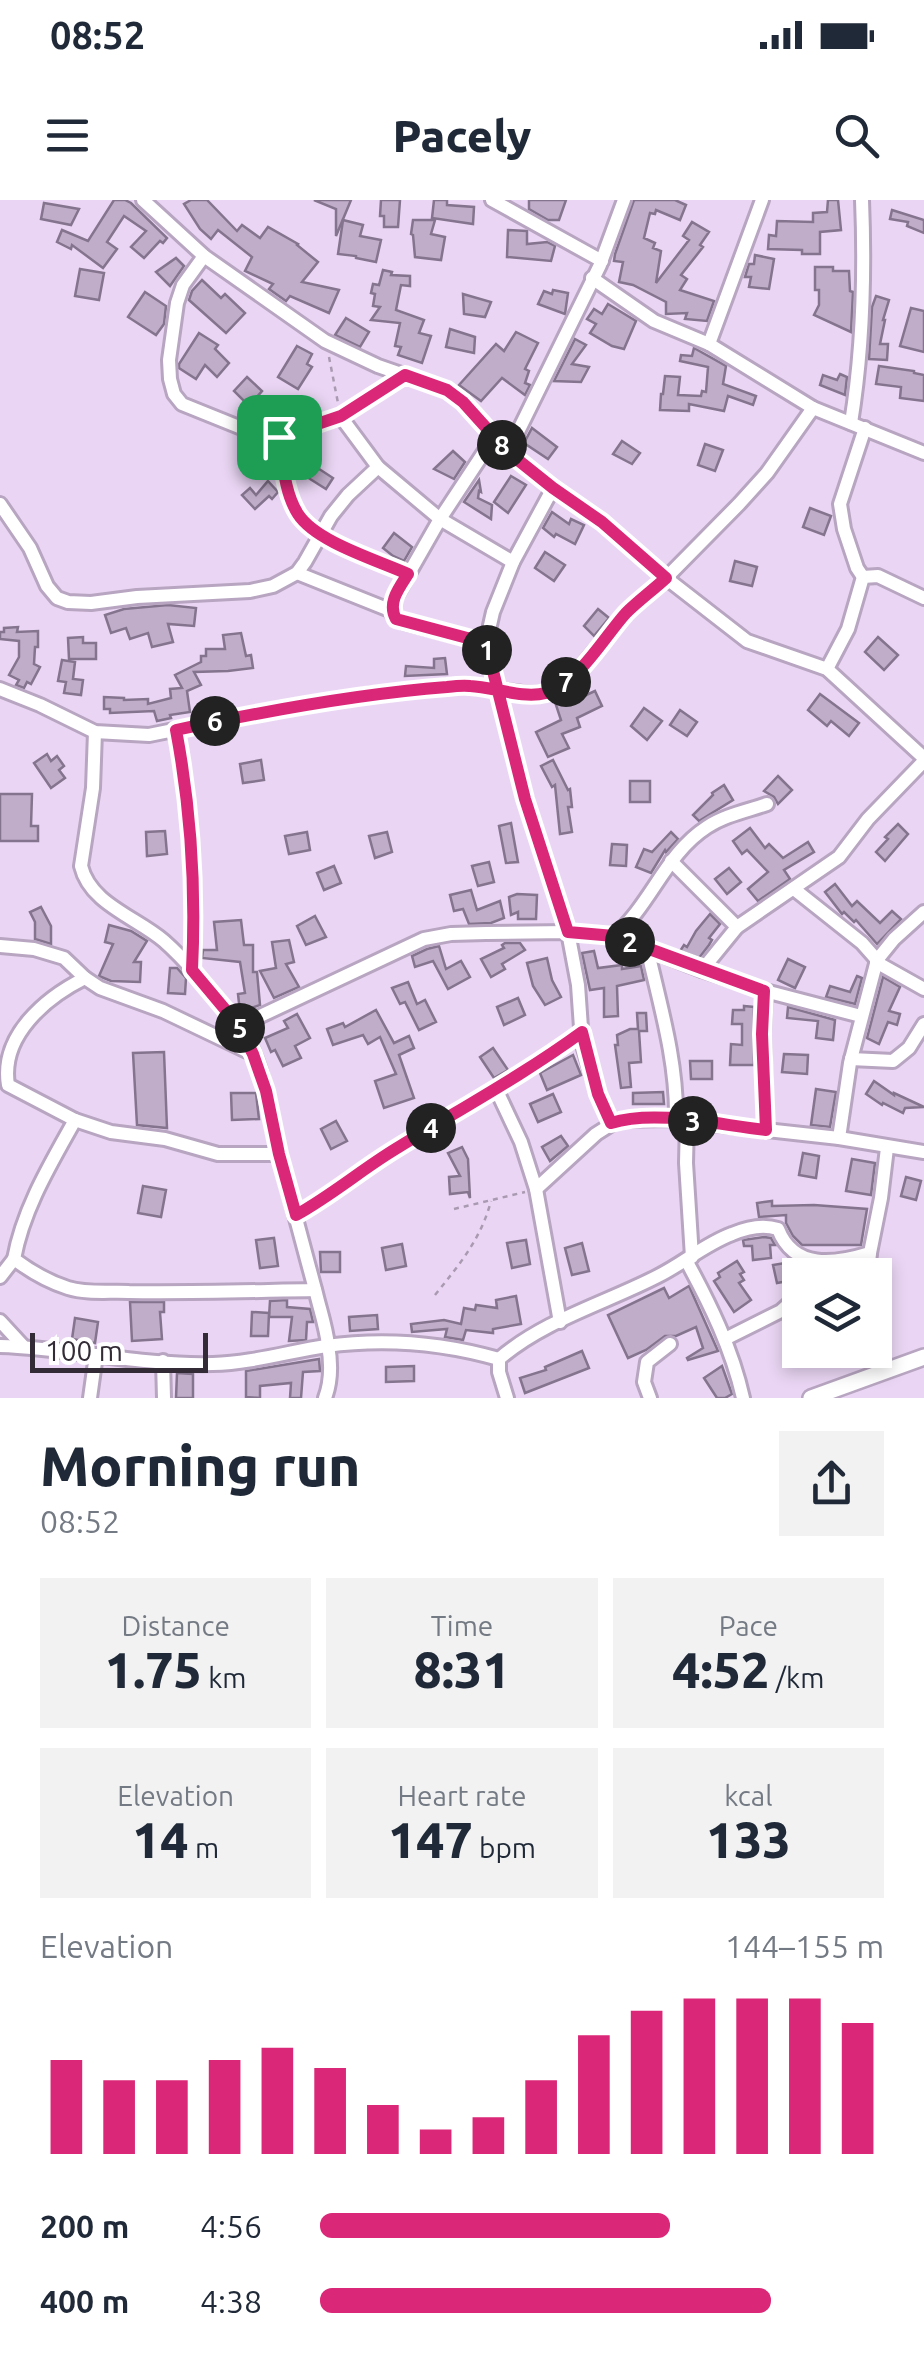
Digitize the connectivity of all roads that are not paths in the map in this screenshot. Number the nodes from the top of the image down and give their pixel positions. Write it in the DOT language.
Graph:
graph roads {
  1 [pos="143,200"];
  2 [pos="492,200"];
  3 [pos="624,200"];
  4 [pos="762,200"];
  5 [pos="862,200"];
  6 [pos="204,256"];
  7 [pos="602,261"];
  8 [pos="592,278"];
  9 [pos="709,344"];
  10 [pos="405,375"];
  11 [pos="813,408"];
  12 [pos="341,416"];
  13 [pos="851,422"];
  14 [pos="866,428"];
  15 [pos="279,437"];
  16 [pos="494,437"];
  17 [pos="508,452"];
  18 [pos="924,453"];
  19 [pos="378,467"];
  20 [pos="553,488"];
  21 [pos="0,504"];
  22 [pos="440,518"];
  23 [pos="321,536"];
  24 [pos="513,562"];
  25 [pos="297,573"];
  26 [pos="408,574"];
  27 [pos="862,577"];
  28 [pos="666,578"];
  29 [pos="924,598"];
  30 [pos="392,611"];
  31 [pos="486,643"];
  32 [pos="827,670"];
  33 [pos="0,689"];
  34 [pos="497,690"];
  35 [pos="176,730"];
  36 [pos="94,732"];
  37 [pos="924,760"];
  38 [pos="766,804"];
  39 [pos="672,860"];
  40 [pos="794,889"];
  41 [pos="924,912"];
  42 [pos="737,926"];
  43 [pos="568,932"];
  44 [pos="614,936"];
  45 [pos="0,946"];
  46 [pos="647,948"];
  47 [pos="876,961"];
  48 [pos="192,970"];
  49 [pos="702,970"];
  50 [pos="85,978"];
  51 [pos="924,988"];
  52 [pos="764,991"];
  53 [pos="861,1016"];
  54 [pos="924,1024"];
  55 [pos="239,1026"];
  56 [pos="582,1032"];
  57 [pos="253,1054"];
  58 [pos="851,1058"];
  59 [pos="4,1085"];
  60 [pos="496,1090"];
  61 [pos="75,1120"];
  62 [pos="682,1120"];
  63 [pos="611,1123"];
  64 [pos="766,1130"];
  65 [pos="839,1138"];
  66 [pos="887,1148"];
  67 [pos="924,1152"];
  68 [pos="279,1154"];
  69 [pos="536,1188"];
  70 [pos="296,1215"];
  71 [pos="870,1254"];
  72 [pos="14,1258"];
  73 [pos="689,1258"];
  74 [pos="808,1258"];
  75 [pos="855,1258"];
  76 [pos="870,1258"];
  77 [pos="0,1278"];
  78 [pos="315,1290"];
  79 [pos="782,1311"];
  80 [pos="0,1321"];
  81 [pos="560,1322"];
  82 [pos="725,1339"];
  83 [pos="670,1344"];
  84 [pos="0,1346"];
  85 [pos="24,1346"];
  86 [pos="328,1346"];
  87 [pos="96,1355"];
  88 [pos="924,1357"];
  89 [pos="499,1359"];
  90 [pos="164,1362"];
  91 [pos="878,1368"];
  92 [pos="879,1374"];
  93 [pos="90,1398"];
  94 [pos="164,1398"];
  95 [pos="325,1398"];
  96 [pos="508,1398"];
  97 [pos="650,1398"];
  98 [pos="743,1398"];
  99 [pos="810,1398"];
  1 -- 6 [label="street"];
  2 -- 7 [label="street"];
  3 -- 7 [label="street"];
  4 -- 9 [label="street"];
  5 -- 13 [label="street"];
  6 -- 10 [label="street"];
  6 -- 15 [label="street"];
  7 -- 8 [label="street"];
  8 -- 9 [label="street"];
  8 -- 17 [label="street"];
  9 -- 11 [label="street"];
  10 -- 12 [label="street"];
  10 -- 16 [label="street"];
  11 -- 13 [label="street"];
  11 -- 28 [label="street"];
  12 -- 15 [label="street"];
  12 -- 19 [label="street"];
  13 -- 14 [label="street"];
  14 -- 18 [label="street"];
  14 -- 27 [label="street"];
  15 -- 23 [label="street"];
  16 -- 17 [label="street"];
  16 -- 22 [label="street"];
  17 -- 20 [label="street"];
  19 -- 22 [label="street"];
  19 -- 23 [label="street"];
  20 -- 24 [label="street"];
  20 -- 28 [label="street"];
  21 -- 25 [label="street"];
  22 -- 24 [label="street"];
  22 -- 26 [label="street"];
  23 -- 25 [label="street"];
  23 -- 26 [label="street"];
  24 -- 31 [label="street"];
  25 -- 30 [label="street"];
  26 -- 30 [label="street"];
  27 -- 29 [label="street"];
  27 -- 32 [label="street"];
  28 -- 32 [label="street"];
  28 -- 34 [label="street"];
  30 -- 31 [label="street"];
  31 -- 34 [label="street"];
  32 -- 37 [label="street"];
  33 -- 36 [label="street"];
  34 -- 35 [label="street"];
  34 -- 43 [label="street"];
  35 -- 36 [label="street"];
  35 -- 48 [label="street"];
  36 -- 48 [label="street"];
  37 -- 40 [label="street"];
  38 -- 39 [label="street"];
  39 -- 42 [label="street"];
  39 -- 44 [label="street"];
  40 -- 42 [label="street"];
  40 -- 47 [label="street"];
  41 -- 47 [label="street"];
  42 -- 49 [label="street"];
  43 -- 44 [label="street"];
  43 -- 55 [label="street"];
  43 -- 56 [label="street"];
  44 -- 46 [label="street"];
  45 -- 50 [label="street"];
  46 -- 49 [label="street"];
  46 -- 62 [label="street"];
  47 -- 51 [label="street"];
  47 -- 53 [label="street"];
  48 -- 55 [label="street"];
  49 -- 52 [label="street"];
  50 -- 57 [label="street"];
  50 -- 59 [label="street"];
  52 -- 53 [label="street"];
  52 -- 64 [label="street"];
  53 -- 58 [label="street"];
  54 -- 58 [label="street"];
  55 -- 57 [label="street"];
  56 -- 60 [label="street"];
  56 -- 63 [label="street"];
  57 -- 68 [label="street"];
  58 -- 65 [label="street"];
  59 -- 61 [label="street"];
  60 -- 69 [label="street"];
  60 -- 70 [label="street"];
  61 -- 68 [label="street"];
  61 -- 72 [label="street"];
  62 -- 63 [label="street"];
  62 -- 64 [label="street"];
  62 -- 73 [label="street"];
  63 -- 69 [label="street"];
  64 -- 65 [label="street"];
  65 -- 66 [label="street"];
  66 -- 67 [label="street"];
  66 -- 71 [label="street"];
  68 -- 70 [label="street"];
  69 -- 81 [label="street"];
  70 -- 78 [label="street"];
  71 -- 75 [label="street"];
  71 -- 76 [label="street"];
  72 -- 77 [label="street"];
  72 -- 78 [label="street"];
  73 -- 74 [label="street"];
  73 -- 81 [label="street"];
  73 -- 82 [label="street"];
  78 -- 86 [label="street"];
  79 -- 82 [label="street"];
  80 -- 85 [label="street"];
  81 -- 89 [label="street"];
  82 -- 98 [label="street"];
  83 -- 97 [label="street"];
  84 -- 85 [label="street"];
  85 -- 87 [label="street"];
  86 -- 89 [label="street"];
  86 -- 90 [label="street"];
  86 -- 95 [label="street"];
  87 -- 90 [label="street"];
  87 -- 93 [label="street"];
  88 -- 92 [label="main road"];
  89 -- 96 [label="street"];
  90 -- 94 [label="street"];
  91 -- 92 [label="street"];
  92 -- 99 [label="main road"];
}
